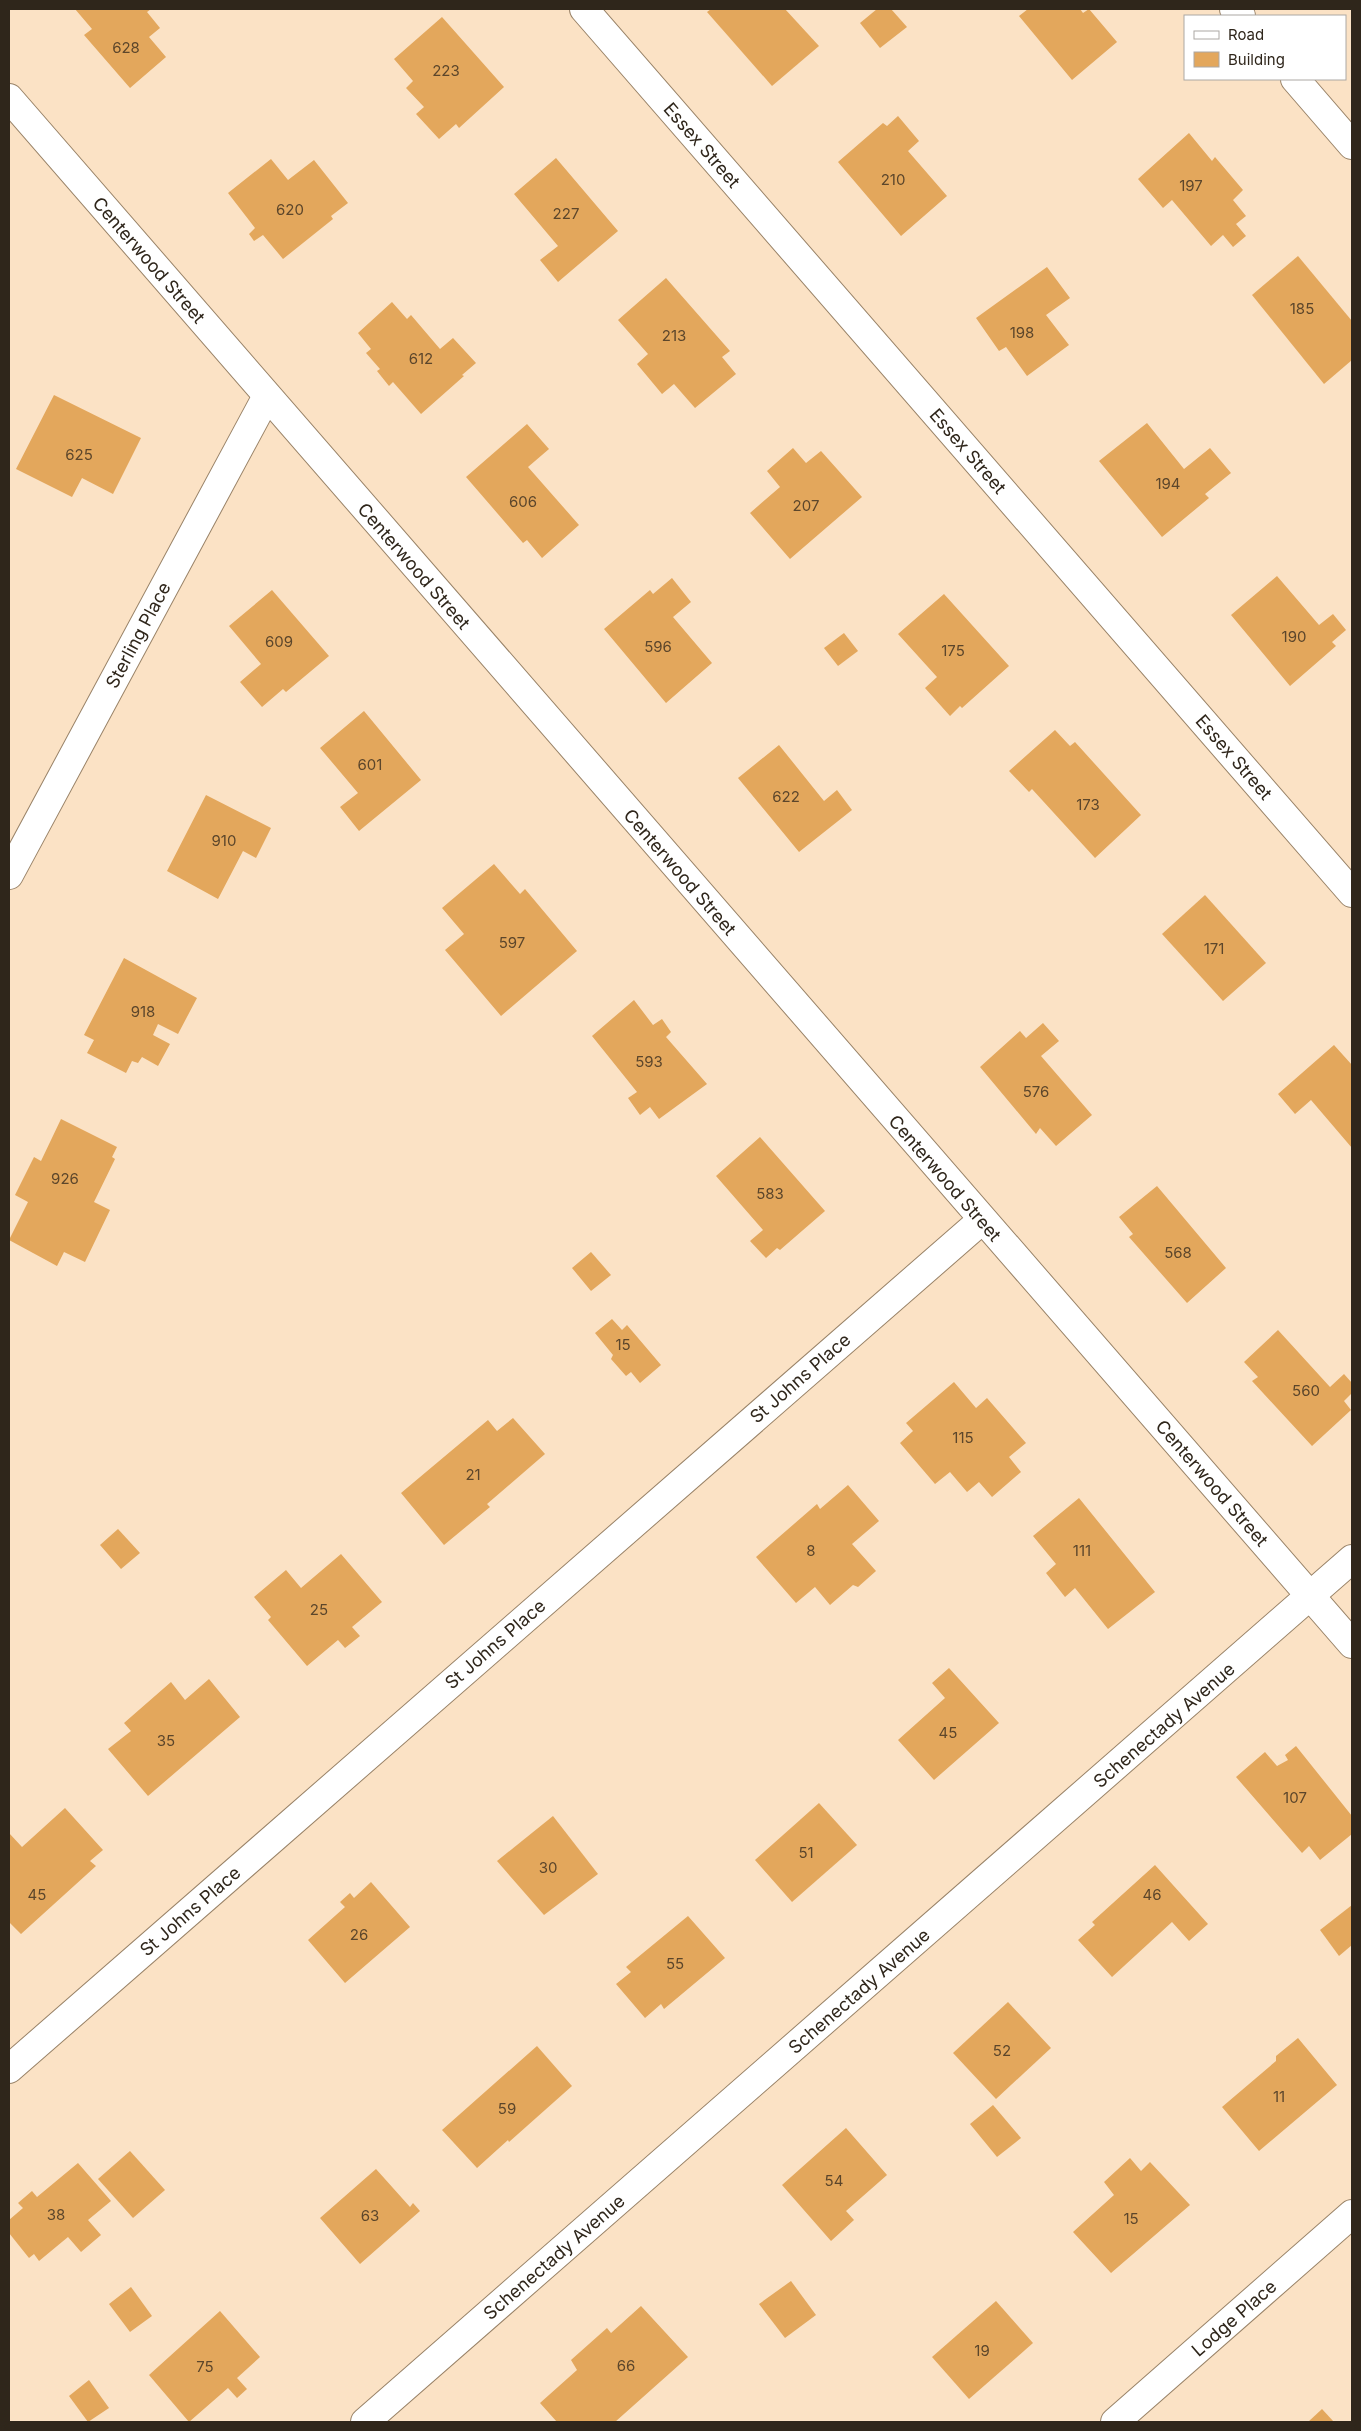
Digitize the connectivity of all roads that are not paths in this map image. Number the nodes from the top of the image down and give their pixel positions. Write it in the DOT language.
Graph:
graph roads {
  1 [pos="584,9"];
  2 [pos="1296,80"];
  3 [pos="9,98"];
  4 [pos="1352,145"];
  5 [pos="267,396"];
  6 [pos="9,875"];
  7 [pos="1352,893"];
  8 [pos="982,1220"];
  9 [pos="1352,1559"];
  10 [pos="1311,1596"];
  11 [pos="1352,1644"];
  12 [pos="9,2069"];
  13 [pos="1352,2214"];
  14 [pos="365,2422"];
  15 [pos="1115,2422"];
  1 -- 7 [label="street, Essex Street"];
  2 -- 4 [label="street"];
  3 -- 5 [label="street, Centerwood Street"];
  5 -- 6 [label="street, Sterling Place"];
  5 -- 8 [label="street, Centerwood Street"];
  8 -- 10 [label="street, Centerwood Street"];
  8 -- 12 [label="street, St Johns Place"];
  9 -- 10 [label="street, Schenectady Avenue"];
  10 -- 11 [label="street, Centerwood Street"];
  10 -- 14 [label="street, Schenectady Avenue"];
  13 -- 15 [label="street, Lodge Place"];
}
